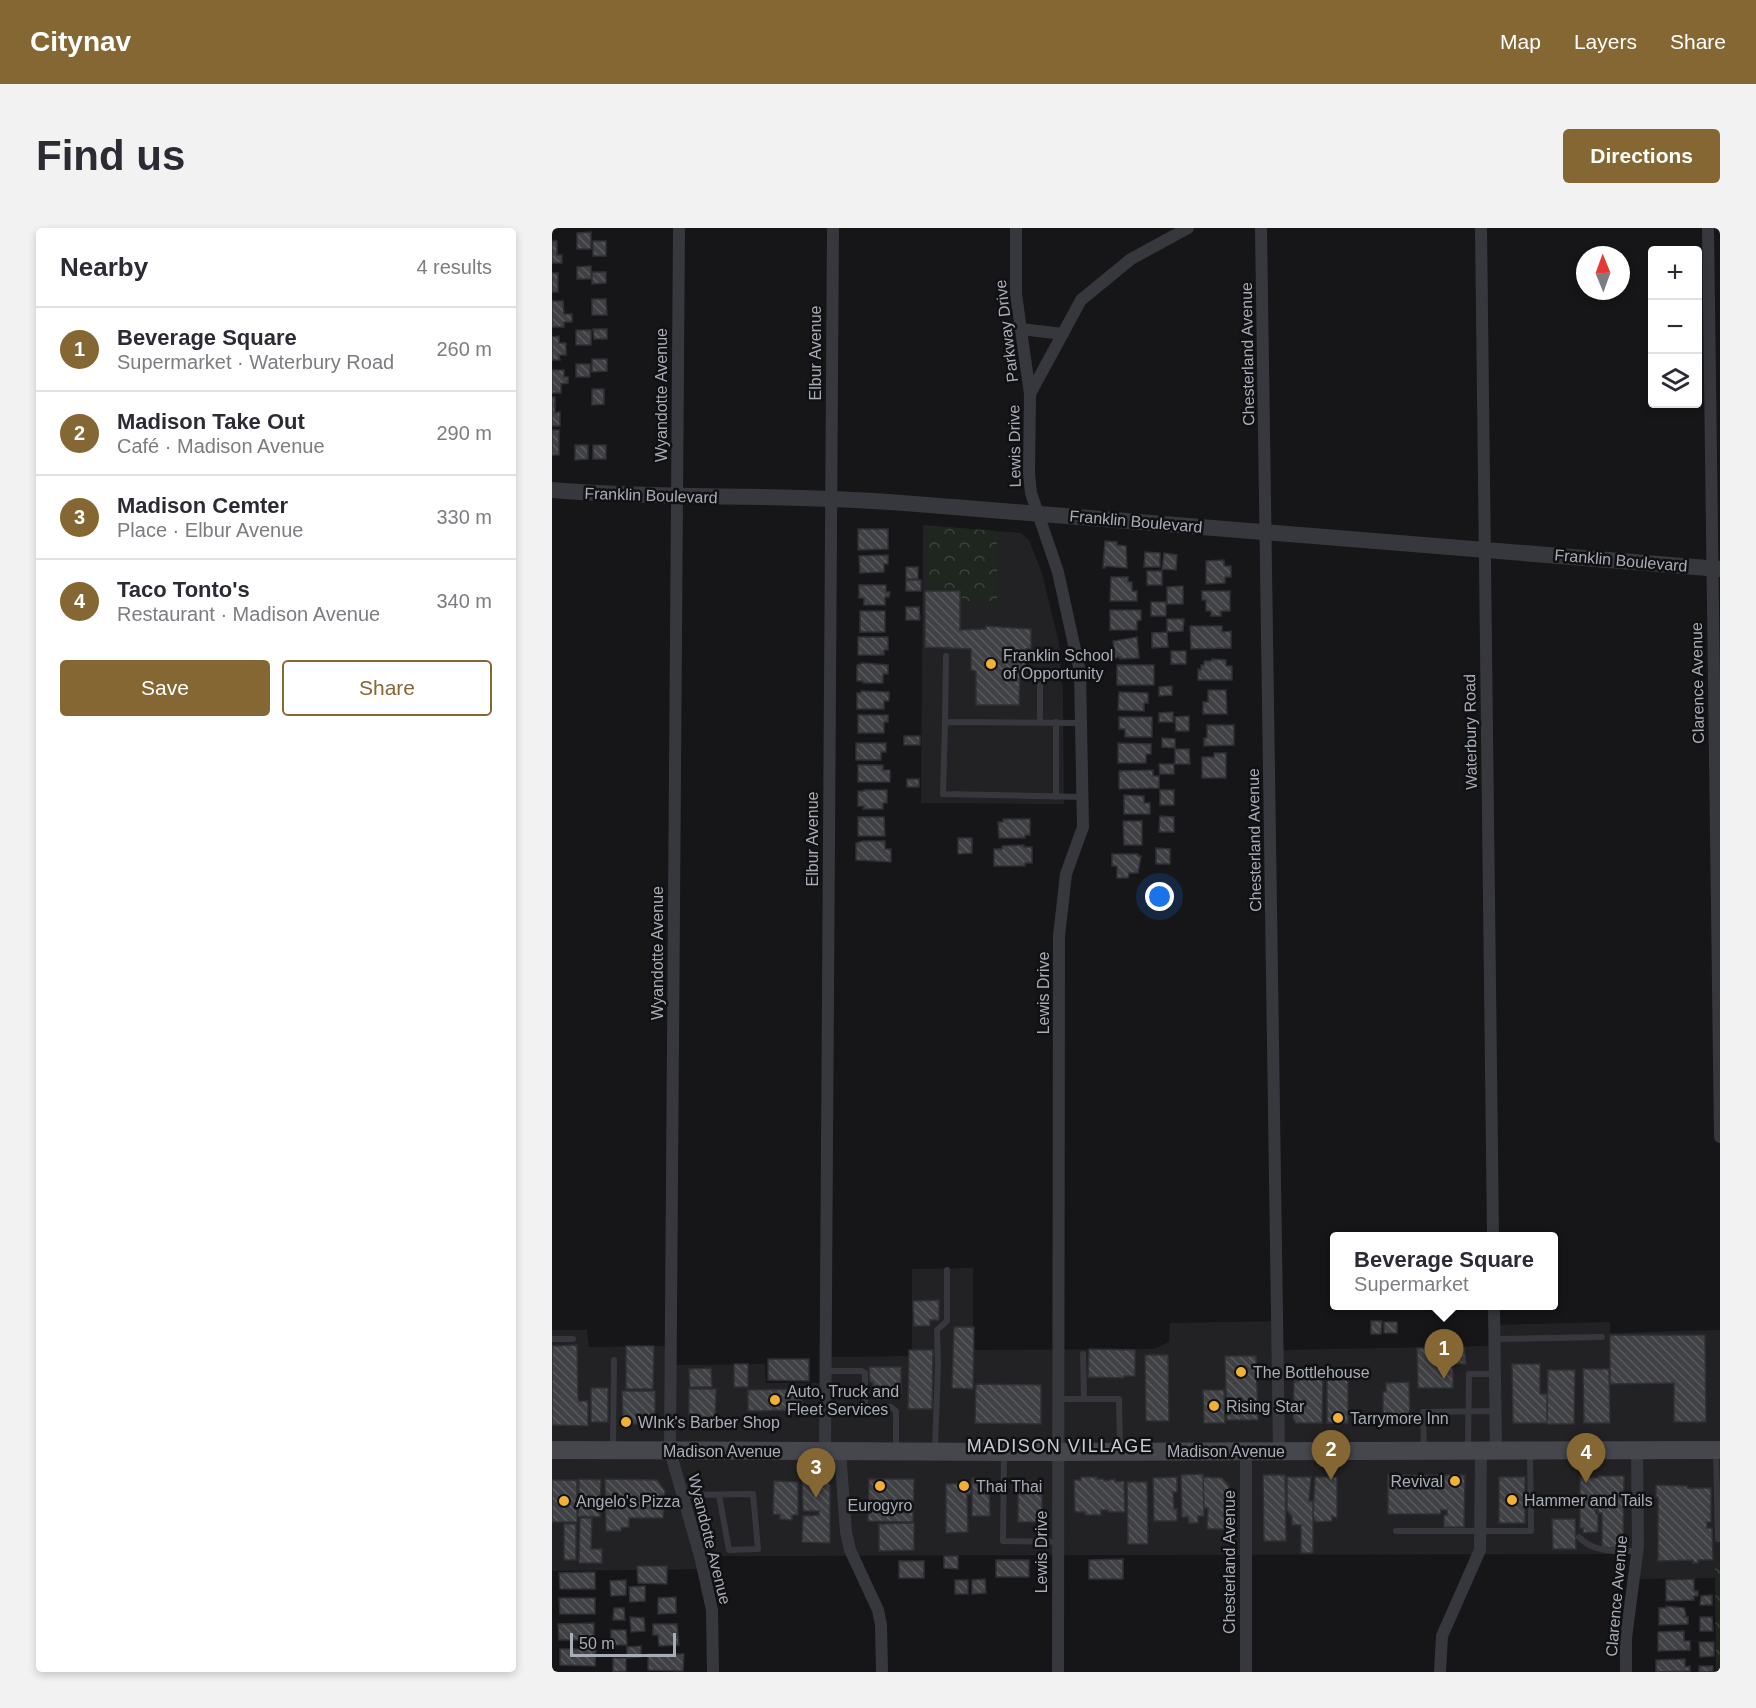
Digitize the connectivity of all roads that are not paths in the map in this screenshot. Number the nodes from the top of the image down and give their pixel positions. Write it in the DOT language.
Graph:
graph roads {
  1 [pos="679,228"];
  2 [pos="833,228"];
  3 [pos="1016,228"];
  4 [pos="1188,228"];
  5 [pos="1261,228"];
  6 [pos="1481,228"];
  7 [pos="1708,228"];
  8 [pos="1021,329"];
  9 [pos="1063,334"];
  10 [pos="1030,394"];
  11 [pos="552,490"];
  12 [pos="677,497"];
  13 [pos="831,499"];
  14 [pos="1037,513"];
  15 [pos="1266,531"];
  16 [pos="1484,549"];
  17 [pos="1716,568"];
  18 [pos="946,656"];
  19 [pos="1040,681"];
  20 [pos="945,722"];
  21 [pos="1040,722"];
  22 [pos="1056,722"];
  23 [pos="1081,723"];
  24 [pos="1056,797"];
  25 [pos="1082,797"];
  26 [pos="1720,1137"];
  27 [pos="1493,1232"];
  28 [pos="947,1270"];
  29 [pos="1494,1310"];
  30 [pos="1602,1337"];
  31 [pos="552,1339"];
  32 [pos="573,1339"];
  33 [pos="1495,1340"];
  34 [pos="1083,1354"];
  35 [pos="614,1360"];
  36 [pos="826,1371"];
  37 [pos="1495,1374"];
  38 [pos="1058,1399"];
  39 [pos="1084,1399"];
  40 [pos="826,1407"];
  41 [pos="865,1407"];
  42 [pos="1496,1411"];
  43 [pos="1468,1412"];
  44 [pos="552,1450"];
  45 [pos="613,1450"];
  46 [pos="1482,1450"];
  47 [pos="1530,1450"];
  48 [pos="1637,1450"];
  49 [pos="1718,1450"];
  50 [pos="669,1451"];
  51 [pos="833,1451"];
  52 [pos="1246,1451"];
  53 [pos="1279,1451"];
  54 [pos="1424,1451"];
  55 [pos="896,1452"];
  56 [pos="935,1452"];
  57 [pos="1004,1452"];
  58 [pos="1058,1452"];
  59 [pos="1120,1452"];
  60 [pos="683,1495"];
  61 [pos="719,1495"];
  62 [pos="1396,1531"];
  63 [pos="1480,1532"];
  64 [pos="1579,1537"];
  65 [pos="1720,1539"];
  66 [pos="1058,1542"];
  67 [pos="1638,1551"];
  68 [pos="712,1672"];
  69 [pos="882,1672"];
  70 [pos="1058,1672"];
  71 [pos="1246,1672"];
  72 [pos="1440,1672"];
  73 [pos="1626,1672"];
  1 -- 12 [label="street, Wyandotte Avenue"];
  2 -- 13 [label="street, Elbur Avenue"];
  3 -- 8 [label="street, Parkway Drive"];
  4 -- 9 [label="street, Lewis Drive"];
  5 -- 15 [label="street, Chesterland Avenue"];
  6 -- 16 [label="street, Waterbury Road"];
  7 -- 17 [label="street, Clarence Avenue"];
  8 -- 9 [label="street"];
  8 -- 10 [label="street, Parkway Drive"];
  9 -- 10 [label="street, Lewis Drive"];
  10 -- 14 [label="street, Lewis Drive"];
  11 -- 12 [label="street, Franklin Boulevard"];
  12 -- 13 [label="street, Franklin Boulevard"];
  12 -- 50 [label="street, Wyandotte Avenue"];
  13 -- 14 [label="street, Franklin Boulevard"];
  13 -- 36 [label="street, Elbur Avenue"];
  14 -- 15 [label="street, Franklin Boulevard"];
  14 -- 23 [label="street, Lewis Drive"];
  15 -- 16 [label="street, Franklin Boulevard"];
  15 -- 53 [label="street, Chesterland Avenue"];
  16 -- 17 [label="street, Franklin Boulevard"];
  16 -- 27 [label="street, Waterbury Road"];
  17 -- 26 [label="street, Clarence Avenue"];
  18 -- 20 [label="lane"];
  19 -- 21 [label="lane"];
  20 -- 21 [label="lane"];
  20 -- 24 [label="lane"];
  21 -- 22 [label="lane"];
  22 -- 23 [label="lane"];
  22 -- 24 [label="lane"];
  23 -- 25 [label="street, Lewis Drive"];
  24 -- 25 [label="lane"];
  25 -- 38 [label="street, Lewis Drive"];
  28 -- 56 [label="lane"];
  29 -- 33 [label="street"];
  30 -- 33 [label="lane"];
  31 -- 32 [label="lane"];
  33 -- 37 [label="street"];
  34 -- 39 [label="lane"];
  35 -- 45 [label="lane"];
  36 -- 40 [label="street, Elbur Avenue"];
  36 -- 41 [label="lane"];
  37 -- 42 [label="street"];
  37 -- 43 [label="lane"];
  38 -- 39 [label="lane"];
  38 -- 58 [label="street, Lewis Drive"];
  39 -- 59 [label="lane"];
  40 -- 41 [label="lane"];
  40 -- 51 [label="street, Elbur Avenue"];
  41 -- 55 [label="lane"];
  42 -- 43 [label="lane"];
  42 -- 46 [label="street"];
  43 -- 46 [label="lane"];
  43 -- 54 [label="lane"];
  44 -- 45 [label="main road, Madison Avenue"];
  45 -- 50 [label="main road, Madison Avenue"];
  46 -- 47 [label="main road, Madison Avenue"];
  46 -- 54 [label="main road, Madison Avenue"];
  46 -- 63 [label="street"];
  47 -- 48 [label="main road, Madison Avenue"];
  47 -- 63 [label="lane"];
  48 -- 49 [label="main road, Madison Avenue"];
  48 -- 67 [label="street, Clarence Avenue"];
  49 -- 65 [label="lane"];
  50 -- 51 [label="main road, Madison Avenue"];
  50 -- 60 [label="street, Wyandotte Avenue"];
  51 -- 55 [label="main road, Madison Avenue"];
  51 -- 69 [label="street, Elbur Avenue"];
  52 -- 53 [label="main road, Madison Avenue"];
  52 -- 59 [label="main road, Madison Avenue"];
  52 -- 71 [label="street, Chesterland Avenue"];
  53 -- 54 [label="main road, Madison Avenue"];
  55 -- 56 [label="main road, Madison Avenue"];
  56 -- 57 [label="main road, Madison Avenue"];
  57 -- 58 [label="main road, Madison Avenue"];
  57 -- 66 [label="lane"];
  58 -- 59 [label="main road, Madison Avenue"];
  58 -- 66 [label="street, Lewis Drive"];
  60 -- 61 [label="lane"];
  60 -- 68 [label="street, Wyandotte Avenue"];
  61 -- 61 [label="lane"];
  62 -- 63 [label="lane"];
  63 -- 72 [label="street"];
  64 -- 67 [label="lane"];
  66 -- 70 [label="street, Lewis Drive"];
  67 -- 73 [label="street, Clarence Avenue"];
}
